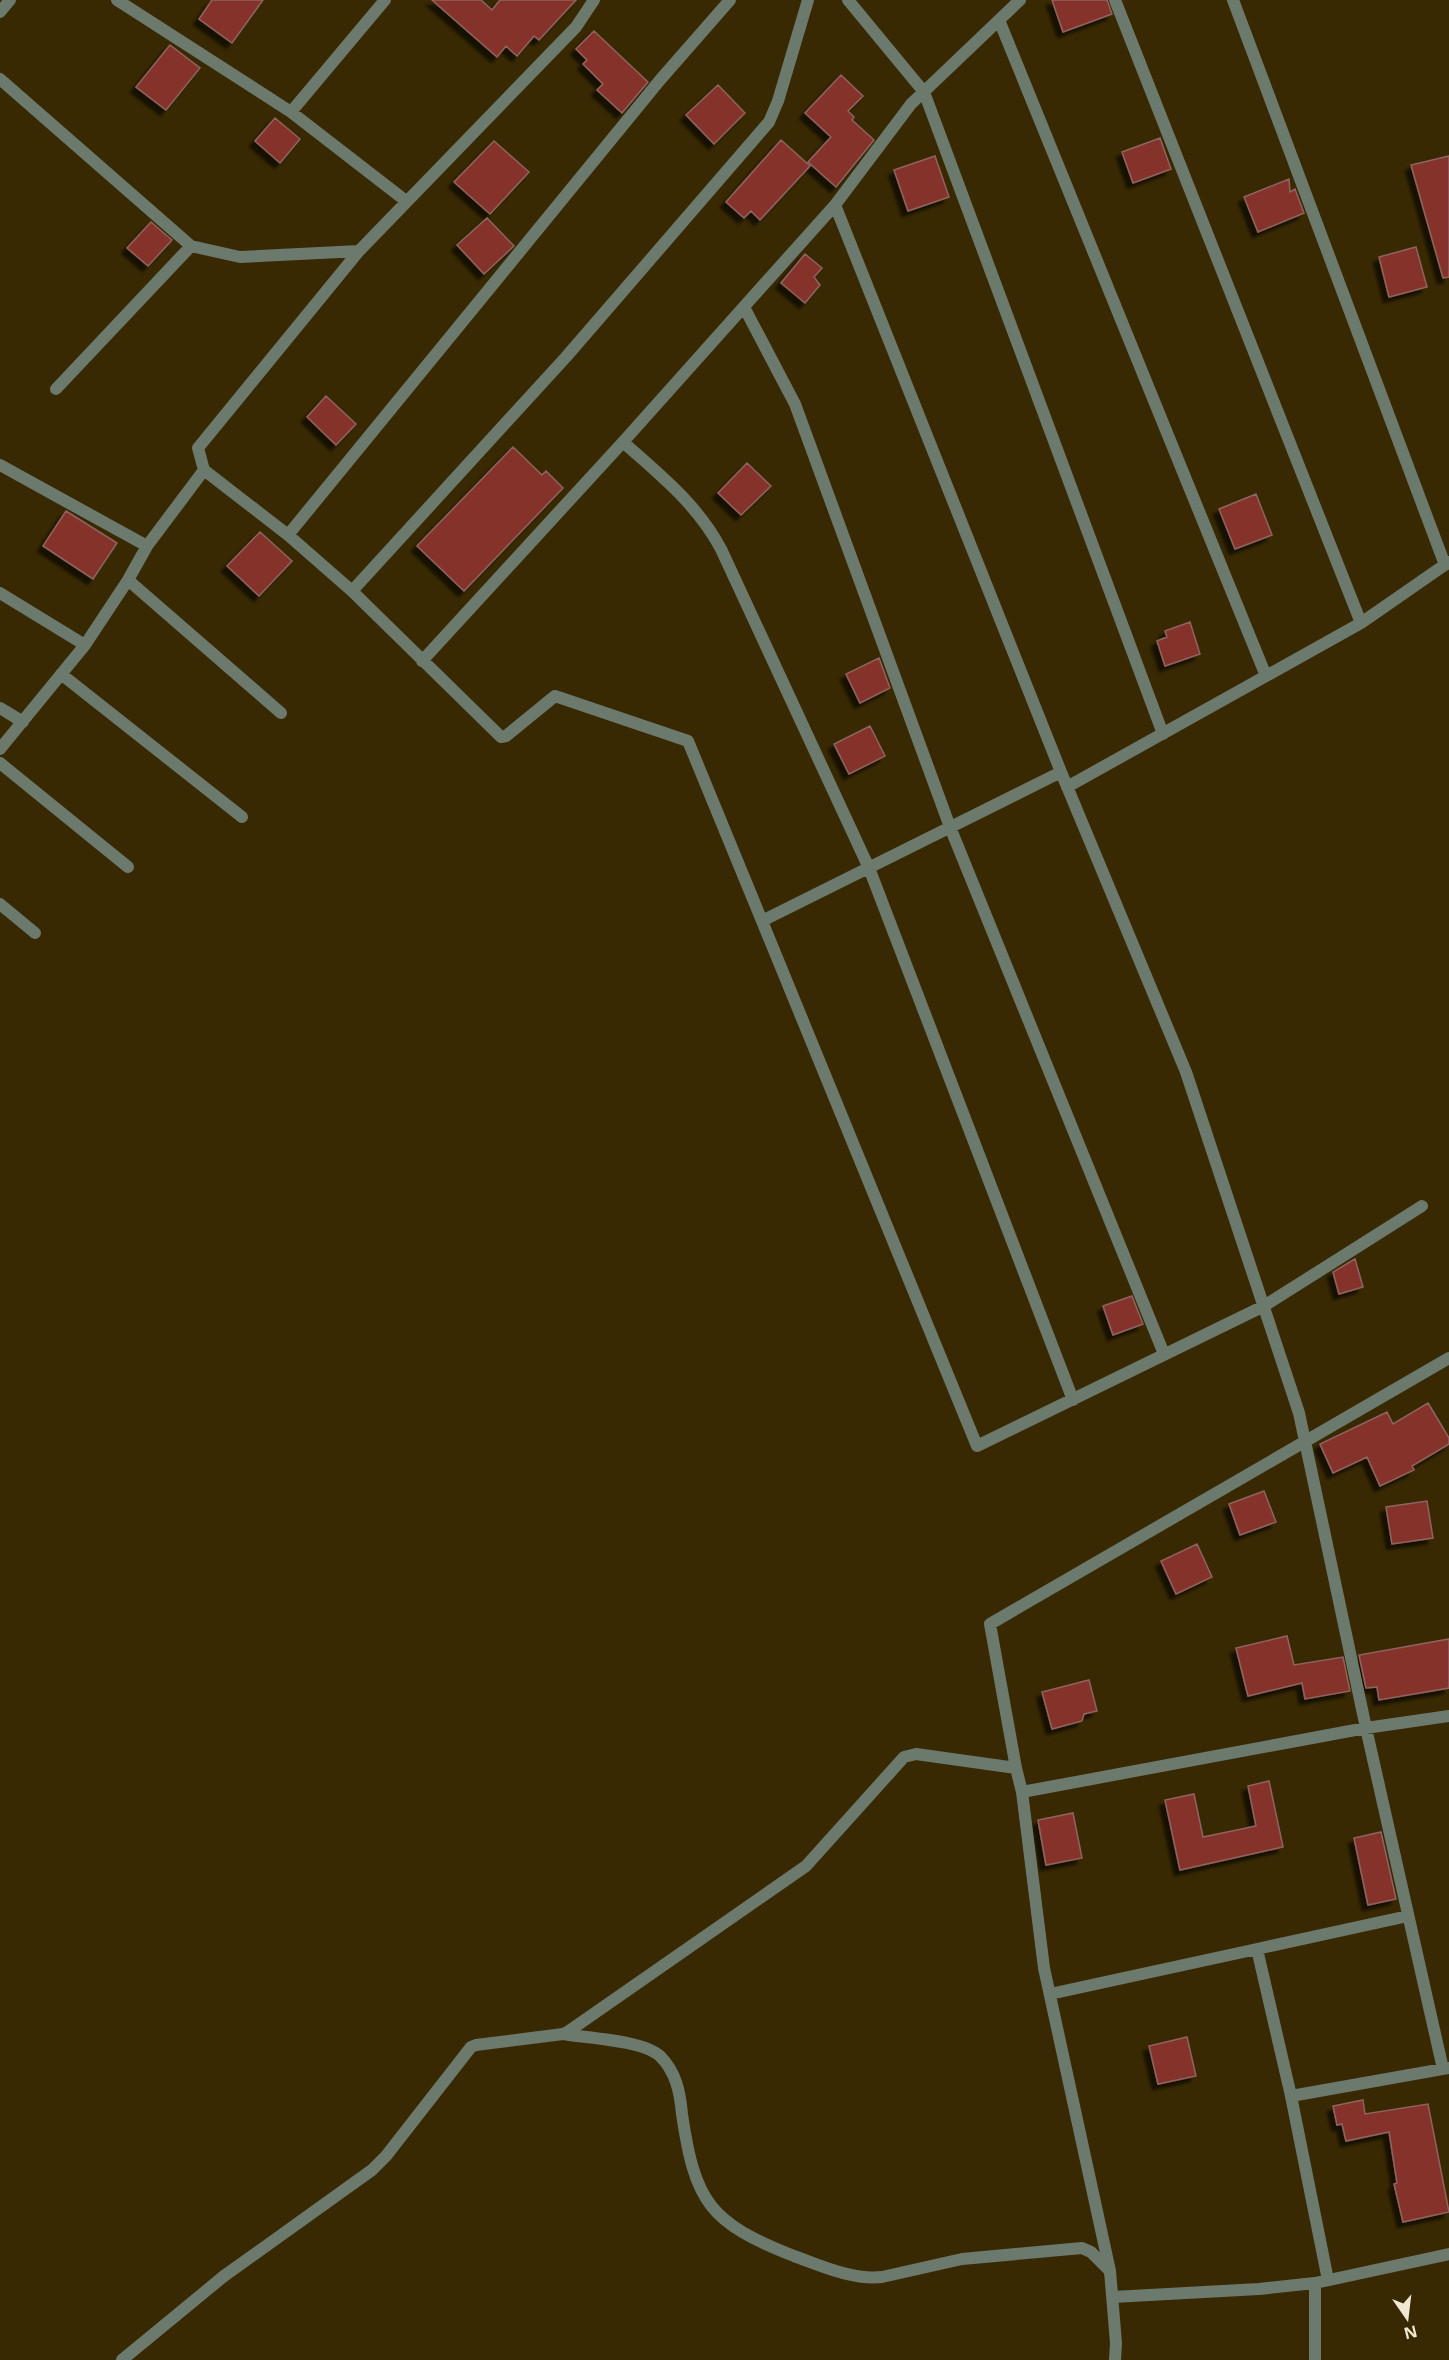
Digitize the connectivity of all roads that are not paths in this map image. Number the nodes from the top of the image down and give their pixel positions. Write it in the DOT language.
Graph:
graph roads {
  1 [pos="10,0"];
  2 [pos="117,0"];
  3 [pos="594,0"];
  4 [pos="730,0"];
  5 [pos="808,0"];
  6 [pos="848,0"];
  7 [pos="1020,0"];
  8 [pos="1115,0"];
  9 [pos="1233,0"];
  10 [pos="383,1"];
  11 [pos="0,12"];
  12 [pos="999,20"];
  13 [pos="0,79"];
  14 [pos="924,92"];
  15 [pos="291,112"];
  16 [pos="406,201"];
  17 [pos="835,206"];
  18 [pos="192,246"];
  19 [pos="359,251"];
  20 [pos="744,307"];
  21 [pos="56,389"];
  22 [pos="623,442"];
  23 [pos="0,465"];
  24 [pos="204,470"];
  25 [pos="288,535"];
  26 [pos="147,546"];
  27 [pos="1447,563"];
  28 [pos="128,580"];
  29 [pos="352,591"];
  30 [pos="0,593"];
  31 [pos="1361,623"];
  32 [pos="85,645"];
  33 [pos="422,661"];
  34 [pos="61,674"];
  35 [pos="1266,676"];
  36 [pos="0,708"];
  37 [pos="281,713"];
  38 [pos="23,722"];
  39 [pos="1163,734"];
  40 [pos="0,749"];
  41 [pos="0,763"];
  42 [pos="1061,772"];
  43 [pos="1067,787"];
  44 [pos="242,817"];
  45 [pos="950,827"];
  46 [pos="128,867"];
  47 [pos="869,868"];
  48 [pos="0,904"];
  49 [pos="762,921"];
  50 [pos="35,933"];
  51 [pos="1422,1206"];
  52 [pos="1264,1306"];
  53 [pos="1164,1354"];
  54 [pos="1449,1358"];
  55 [pos="1072,1400"];
  56 [pos="1305,1440"];
  57 [pos="1449,1716"];
  58 [pos="1366,1728"];
  59 [pos="1016,1768"];
  60 [pos="1022,1792"];
  61 [pos="1408,1916"];
  62 [pos="1257,1949"];
  63 [pos="1050,1994"];
  64 [pos="563,2034"];
  65 [pos="1446,2068"];
  66 [pos="1290,2096"];
  67 [pos="1449,2254"];
  68 [pos="1110,2271"];
  69 [pos="1328,2280"];
  70 [pos="1315,2283"];
  71 [pos="1113,2297"];
  72 [pos="122,2360"];
  73 [pos="1115,2360"];
  74 [pos="1315,2360"];
  1 -- 11 [label="street"];
  2 -- 15 [label="street"];
  3 -- 16 [label="street"];
  4 -- 25 [label="street"];
  5 -- 29 [label="street"];
  6 -- 14 [label="street"];
  7 -- 12 [label="street"];
  8 -- 31 [label="street"];
  9 -- 27 [label="street"];
  10 -- 15 [label="street"];
  12 -- 14 [label="street"];
  12 -- 35 [label="street"];
  13 -- 18 [label="street"];
  14 -- 17 [label="street"];
  14 -- 39 [label="street"];
  15 -- 16 [label="street"];
  16 -- 19 [label="street"];
  17 -- 20 [label="street"];
  17 -- 42 [label="street"];
  18 -- 19 [label="street"];
  18 -- 21 [label="street"];
  19 -- 24 [label="street"];
  20 -- 22 [label="street"];
  20 -- 45 [label="street"];
  22 -- 33 [label="street"];
  22 -- 47 [label="street"];
  23 -- 26 [label="street"];
  24 -- 25 [label="street"];
  24 -- 26 [label="street"];
  25 -- 29 [label="street"];
  26 -- 28 [label="street"];
  27 -- 31 [label="street"];
  28 -- 32 [label="street"];
  28 -- 37 [label="street"];
  29 -- 33 [label="street"];
  30 -- 32 [label="street"];
  31 -- 35 [label="street"];
  32 -- 34 [label="street"];
  33 -- 49 [label="street"];
  34 -- 38 [label="street"];
  34 -- 44 [label="street"];
  35 -- 39 [label="street"];
  36 -- 38 [label="street"];
  38 -- 40 [label="street"];
  39 -- 43 [label="street"];
  41 -- 46 [label="street"];
  42 -- 43 [label="street"];
  42 -- 45 [label="street"];
  43 -- 52 [label="street"];
  45 -- 47 [label="street"];
  45 -- 53 [label="street"];
  47 -- 49 [label="street"];
  47 -- 55 [label="street"];
  48 -- 50 [label="street"];
  49 -- 55 [label="street"];
  51 -- 52 [label="street"];
  52 -- 53 [label="street"];
  52 -- 56 [label="street"];
  53 -- 55 [label="street"];
  54 -- 56 [label="street"];
  56 -- 58 [label="street"];
  56 -- 59 [label="street"];
  57 -- 58 [label="street"];
  58 -- 60 [label="street"];
  58 -- 61 [label="street"];
  59 -- 60 [label="street"];
  59 -- 64 [label="street"];
  60 -- 63 [label="street"];
  61 -- 62 [label="street"];
  61 -- 65 [label="street"];
  62 -- 63 [label="street"];
  62 -- 66 [label="street"];
  63 -- 68 [label="street"];
  64 -- 68 [label="street"];
  64 -- 72 [label="street"];
  65 -- 66 [label="street"];
  66 -- 69 [label="street"];
  67 -- 69 [label="street"];
  68 -- 71 [label="street"];
  69 -- 70 [label="street"];
  70 -- 71 [label="street"];
  70 -- 74 [label="street"];
  71 -- 73 [label="street"];
}
